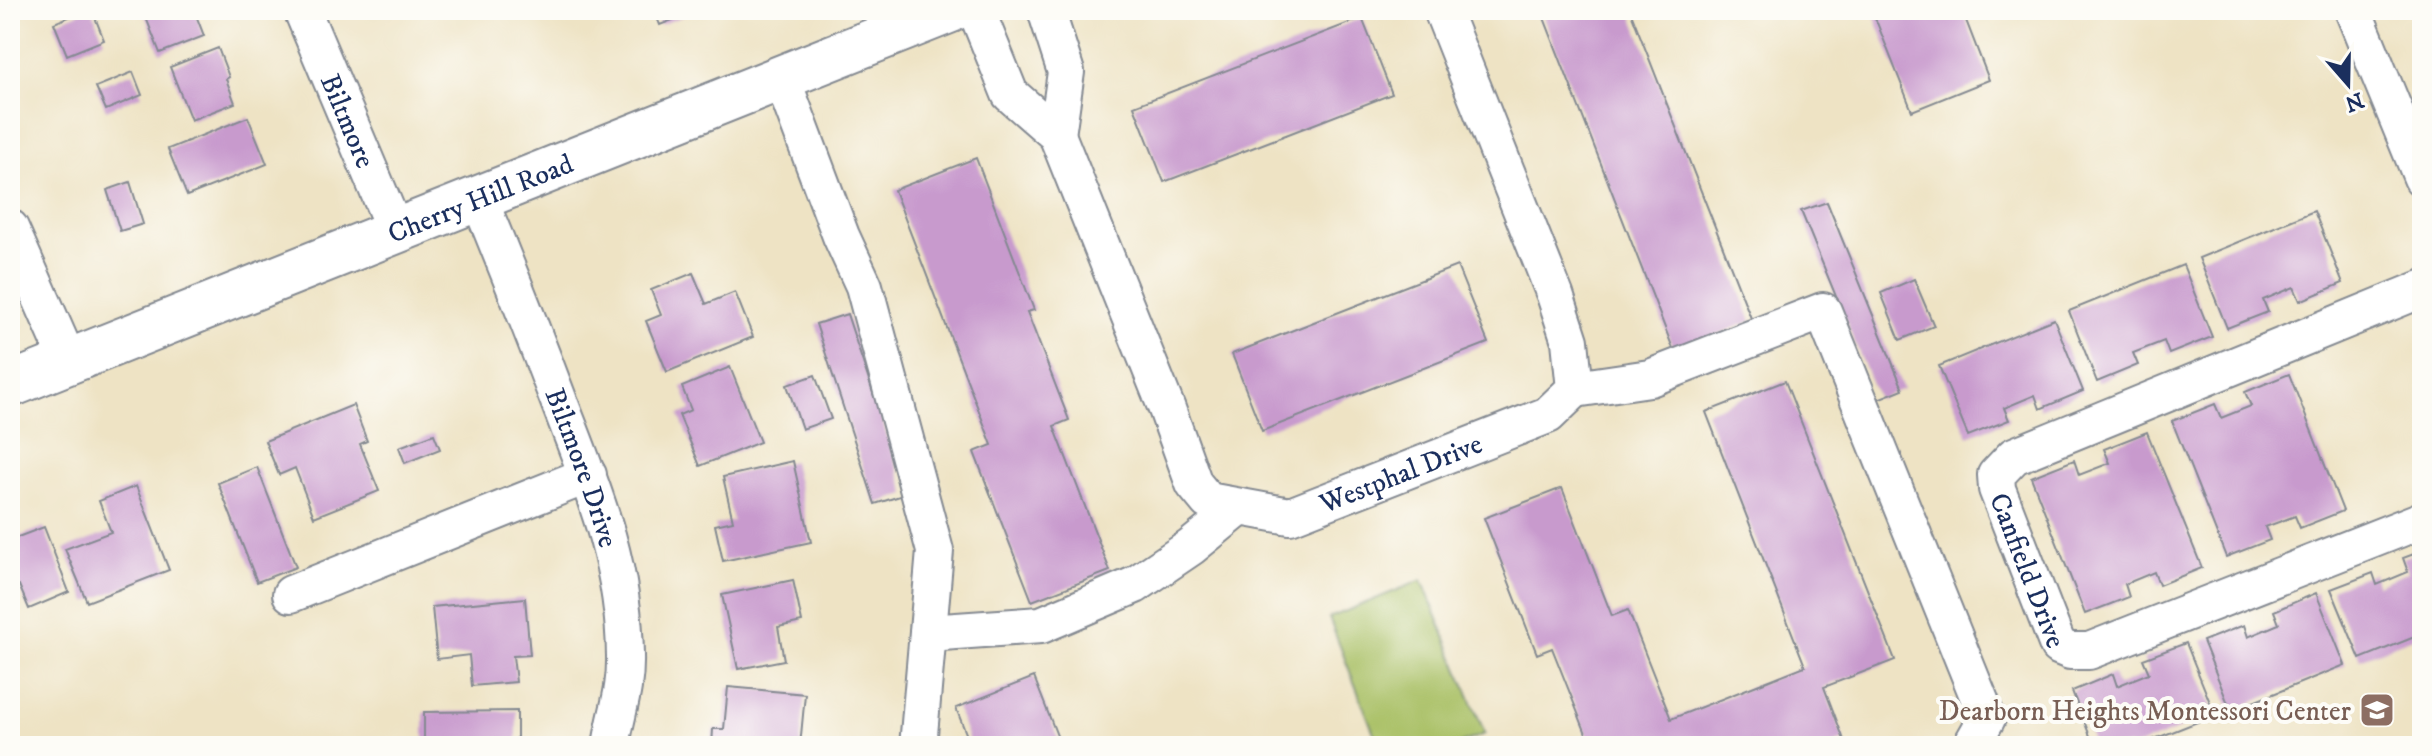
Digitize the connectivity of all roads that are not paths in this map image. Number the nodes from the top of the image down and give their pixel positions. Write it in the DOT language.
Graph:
graph roads {
  1 [pos="302,10"];
  2 [pos="951,10"];
  3 [pos="976,10"];
  4 [pos="1046,10"];
  5 [pos="1442,10"];
  6 [pos="2353,10"];
  7 [pos="900,19"];
  8 [pos="782,79"];
  9 [pos="1057,135"];
  10 [pos="2422,178"];
  11 [pos="479,199"];
  12 [pos="396,233"];
  13 [pos="13,235"];
  14 [pos="2422,289"];
  15 [pos="69,362"];
  16 [pos="10,385"];
  17 [pos="1575,389"];
  18 [pos="588,475"];
  19 [pos="1240,507"];
  20 [pos="2422,520"];
  21 [pos="291,594"];
  22 [pos="928,633"];
  23 [pos="611,746"];
  24 [pos="918,746"];
  25 [pos="1971,746"];
  1 -- 12 [label="street, Biltmore"];
  2 -- 7 [label="main road, Cherry Hill Road"];
  3 -- 9 [label="street, Westphal Drive"];
  4 -- 9 [label="street"];
  5 -- 17 [label="street"];
  6 -- 10 [label="street"];
  7 -- 8 [label="main road, Cherry Hill Road"];
  8 -- 11 [label="main road, Cherry Hill Road"];
  8 -- 22 [label="street"];
  9 -- 19 [label="street, Westphal Drive"];
  11 -- 12 [label="main road, Cherry Hill Road"];
  11 -- 18 [label="street, Biltmore Drive"];
  12 -- 15 [label="main road, Cherry Hill Road"];
  13 -- 15 [label="street"];
  14 -- 20 [label="street, Canfield Drive"];
  15 -- 16 [label="main road, Cherry Hill Road"];
  17 -- 19 [label="street, Westphal Drive"];
  17 -- 25 [label="street"];
  18 -- 21 [label="street"];
  18 -- 23 [label="street, Biltmore Drive"];
  19 -- 22 [label="street"];
  22 -- 24 [label="street"];
}
